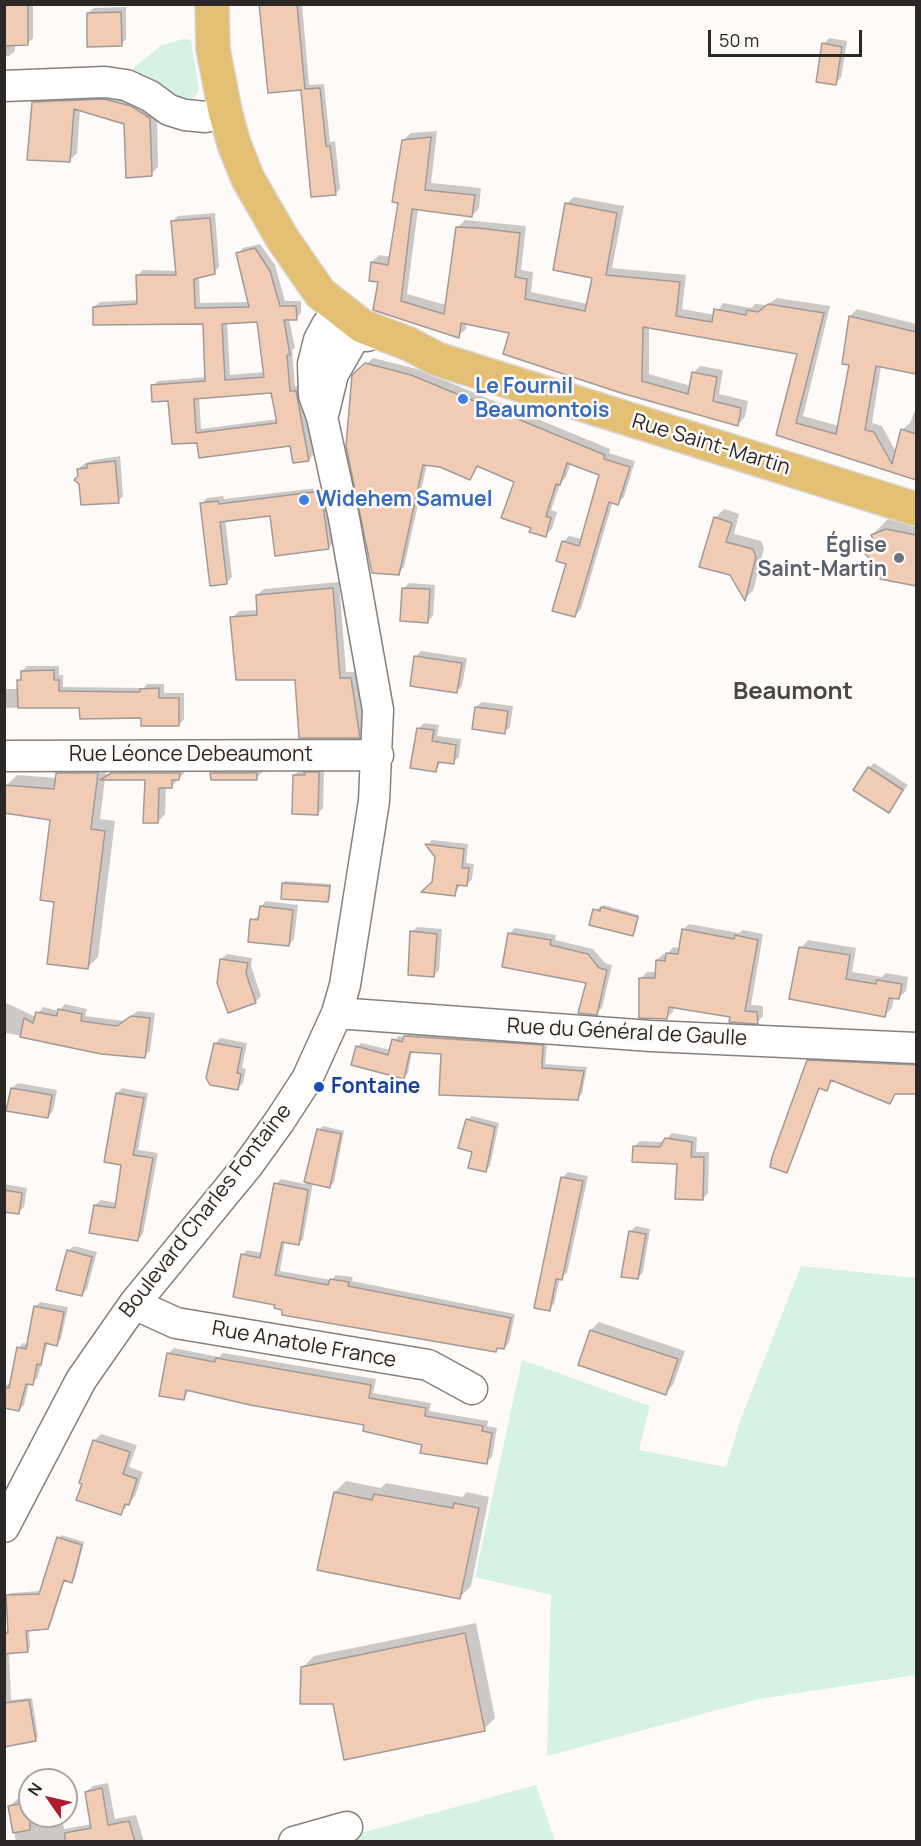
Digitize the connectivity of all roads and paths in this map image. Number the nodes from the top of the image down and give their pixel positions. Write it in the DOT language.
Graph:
graph roads {
  1 [pos="212,4"];
  2 [pos="4,86"];
  3 [pos="219,112"];
  4 [pos="344,322"];
  5 [pos="916,509"];
  6 [pos="378,755"];
  7 [pos="4,756"];
  8 [pos="337,1013"];
  9 [pos="916,1048"];
  10 [pos="134,1304"];
  11 [pos="472,1389"];
  12 [pos="4,1527"];
  13 [pos="346,1827"];
  14 [pos="294,1842"];
  1 -- 3 [label="main road"];
  2 -- 3 [label="street"];
  3 -- 4 [label="main road"];
  4 -- 5 [label="main road, Rue Saint-Martin"];
  4 -- 6 [label="street, Boulevard Charles Fontaine"];
  6 -- 7 [label="street, Rue Léonce Debeaumont"];
  6 -- 8 [label="street, Boulevard Charles Fontaine"];
  8 -- 9 [label="street, Rue du Général de Gaulle"];
  8 -- 10 [label="street, Boulevard Charles Fontaine"];
  10 -- 11 [label="street, Rue Anatole France"];
  10 -- 12 [label="street, Boulevard Charles Fontaine"];
  13 -- 14 [label="street"];
}
